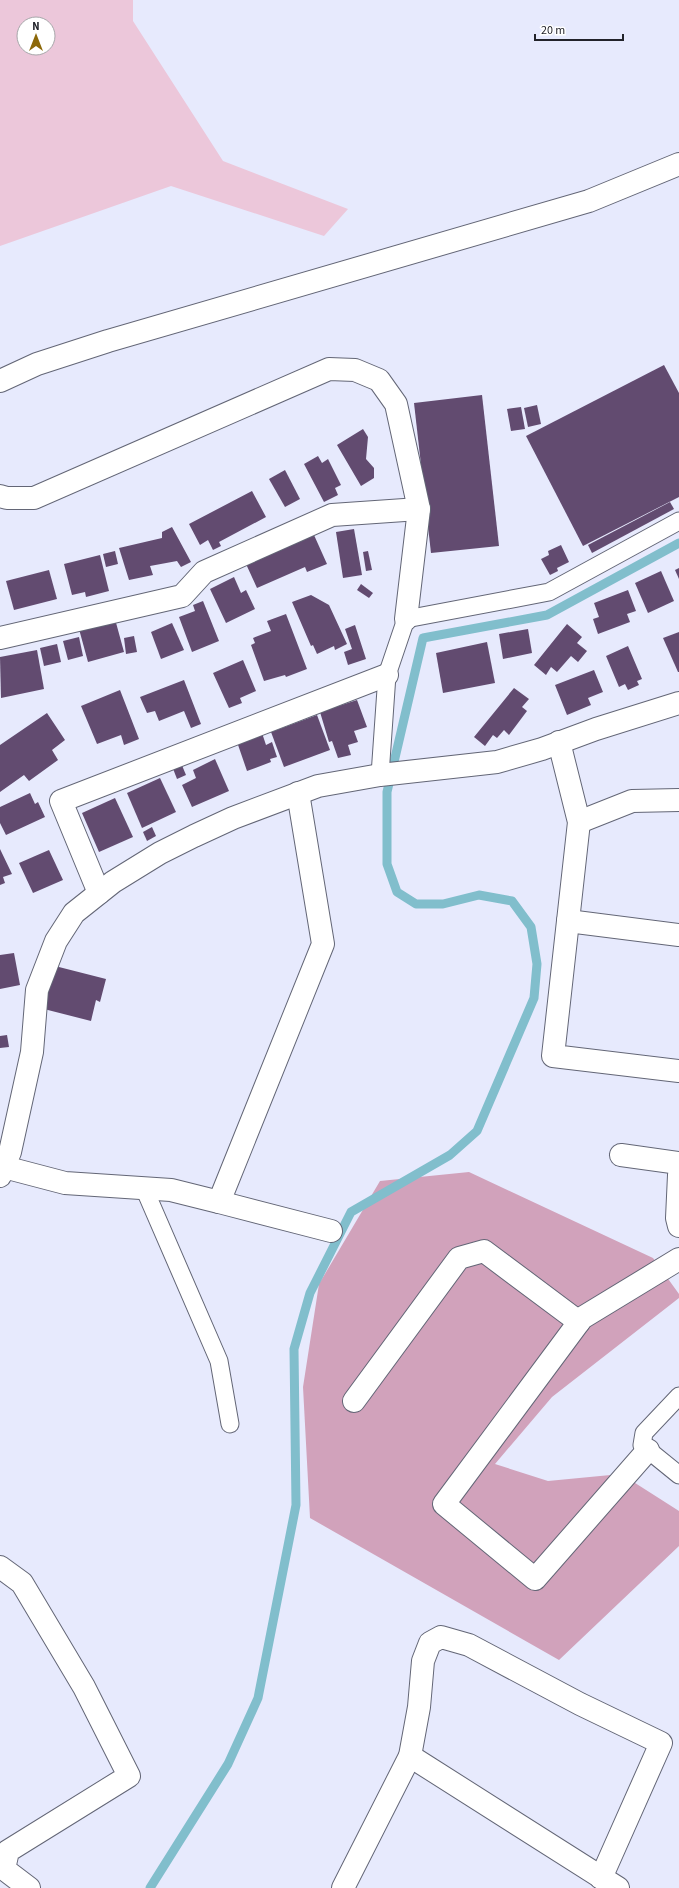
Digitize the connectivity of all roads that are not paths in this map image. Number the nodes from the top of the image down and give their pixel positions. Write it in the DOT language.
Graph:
graph roads {
  1 [pos="679,164"];
  2 [pos="0,381"];
  3 [pos="0,496"];
  4 [pos="419,509"];
  5 [pos="679,521"];
  6 [pos="406,620"];
  7 [pos="0,638"];
  8 [pos="387,675"];
  9 [pos="679,703"];
  10 [pos="559,742"];
  11 [pos="380,775"];
  12 [pos="298,793"];
  13 [pos="679,800"];
  14 [pos="579,822"];
  15 [pos="100,893"];
  16 [pos="568,922"];
  17 [pos="679,935"];
  18 [pos="679,1071"];
  19 [pos="621,1156"];
  20 [pos="679,1163"];
  21 [pos="2,1171"];
  22 [pos="679,1175"];
  23 [pos="144,1188"];
  24 [pos="219,1202"];
  25 [pos="679,1226"];
  26 [pos="331,1231"];
  27 [pos="679,1259"];
  28 [pos="579,1322"];
  29 [pos="679,1396"];
  30 [pos="354,1401"];
  31 [pos="230,1424"];
  32 [pos="648,1450"];
  33 [pos="679,1475"];
  34 [pos="0,1567"];
  35 [pos="410,1756"];
  36 [pos="610,1883"];
  37 [pos="29,1888"];
  38 [pos="343,1888"];
  1 -- 2 [label="street"];
  3 -- 4 [label="street"];
  4 -- 6 [label="street"];
  4 -- 7 [label="street"];
  5 -- 6 [label="lane"];
  6 -- 8 [label="lane"];
  8 -- 11 [label="lane"];
  8 -- 15 [label="street"];
  9 -- 10 [label="street"];
  10 -- 11 [label="street"];
  10 -- 14 [label="street"];
  11 -- 12 [label="street"];
  12 -- 15 [label="street"];
  12 -- 24 [label="street"];
  13 -- 14 [label="street"];
  14 -- 16 [label="street"];
  15 -- 21 [label="street"];
  16 -- 17 [label="street"];
  16 -- 18 [label="street"];
  19 -- 20 [label="street"];
  21 -- 23 [label="street"];
  22 -- 25 [label="street"];
  23 -- 24 [label="street"];
  23 -- 31 [label="lane"];
  24 -- 26 [label="street"];
  27 -- 28 [label="street"];
  28 -- 30 [label="street"];
  28 -- 32 [label="street"];
  29 -- 32 [label="lane"];
  32 -- 33 [label="lane"];
  34 -- 37 [label="street"];
  35 -- 36 [label="street"];
  35 -- 36 [label="street"];
  35 -- 38 [label="street"];
}
